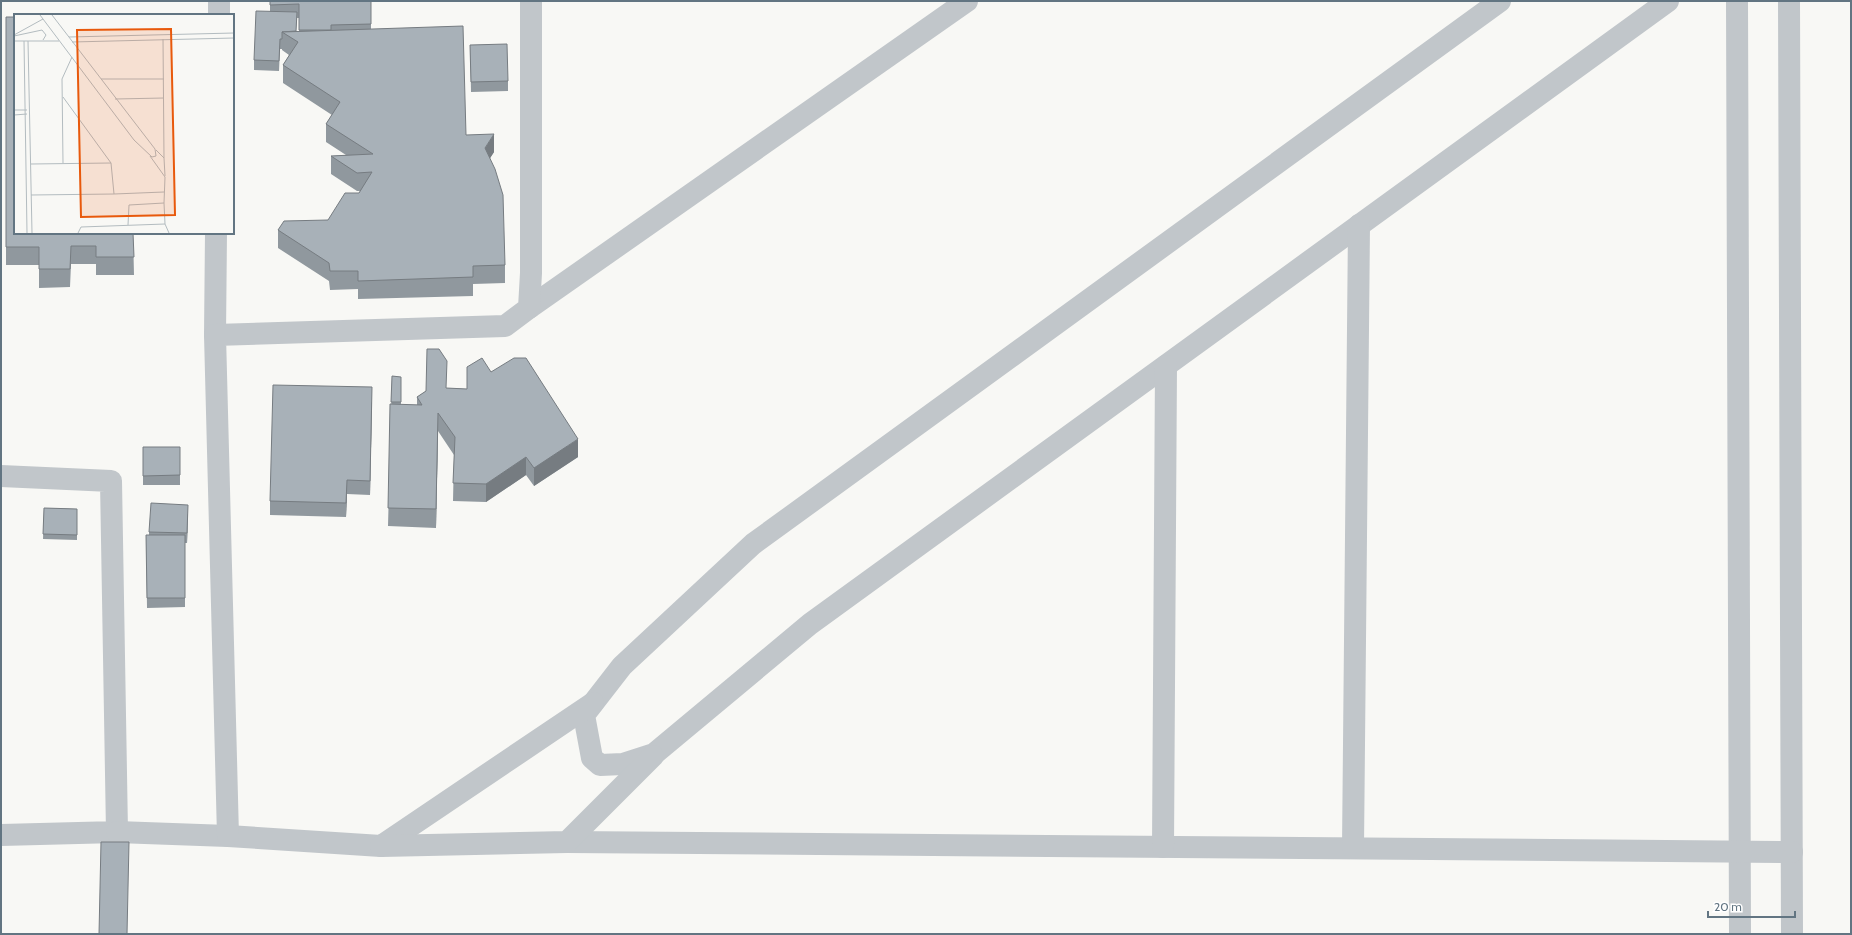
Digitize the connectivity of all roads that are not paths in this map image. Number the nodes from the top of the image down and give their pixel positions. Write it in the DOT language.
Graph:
graph roads {
  1 [pos="219,1"];
  2 [pos="531,1"];
  3 [pos="967,1"];
  4 [pos="1500,1"];
  5 [pos="1668,1"];
  6 [pos="1737,1"];
  7 [pos="1789,1"];
  8 [pos="218,14"];
  9 [pos="1359,226"];
  10 [pos="216,234"];
  11 [pos="529,308"];
  12 [pos="215,335"];
  13 [pos="1166,366"];
  14 [pos="1,476"];
  15 [pos="593,703"];
  16 [pos="662,747"];
  17 [pos="117,832"];
  18 [pos="1,835"];
  19 [pos="228,836"];
  20 [pos="567,842"];
  21 [pos="381,846"];
  22 [pos="1163,847"];
  23 [pos="1353,848"];
  24 [pos="1740,852"];
  25 [pos="1792,852"];
  26 [pos="1740,934"];
  27 [pos="1792,934"];
  1 -- 8 [label="street"];
  2 -- 11 [label="street"];
  3 -- 11 [label="street"];
  4 -- 15 [label="street"];
  5 -- 9 [label="street"];
  6 -- 24 [label="street"];
  7 -- 25 [label="street"];
  9 -- 13 [label="street"];
  9 -- 23 [label="street"];
  10 -- 12 [label="street"];
  11 -- 12 [label="street"];
  12 -- 19 [label="street"];
  13 -- 16 [label="street"];
  13 -- 22 [label="street"];
  14 -- 17 [label="street"];
  15 -- 16 [label="street"];
  15 -- 21 [label="street"];
  16 -- 20 [label="street"];
  17 -- 18 [label="street"];
  17 -- 19 [label="street"];
  19 -- 21 [label="street"];
  20 -- 21 [label="street"];
  20 -- 22 [label="street"];
  22 -- 23 [label="street"];
  23 -- 24 [label="street"];
  24 -- 25 [label="street"];
  24 -- 26 [label="street"];
  25 -- 27 [label="street"];
}
